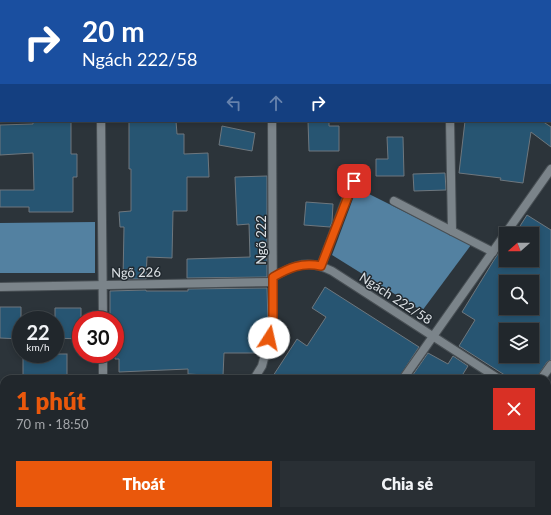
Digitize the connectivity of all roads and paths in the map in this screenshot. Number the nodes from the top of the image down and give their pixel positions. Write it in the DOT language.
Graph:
graph roads {
  1 [pos="101,122"];
  2 [pos="272,122"];
  3 [pos="450,122"];
  4 [pos="551,168"];
  5 [pos="354,181"];
  6 [pos="394,201"];
  7 [pos="452,231"];
  8 [pos="493,252"];
  9 [pos="321,266"];
  10 [pos="273,279"];
  11 [pos="102,285"];
  12 [pos="0,287"];
  13 [pos="103,311"];
  14 [pos="433,336"];
  15 [pos="103,363"];
  16 [pos="551,365"];
  17 [pos="103,375"];
  18 [pos="256,375"];
  19 [pos="406,375"];
  20 [pos="493,375"];
  21 [pos="544,375"];
  1 -- 11 [label="street"];
  2 -- 10 [label="street, Ngõ 222"];
  3 -- 7 [label="street"];
  4 -- 8 [label="street"];
  5 -- 9 [label="street"];
  6 -- 7 [label="street"];
  7 -- 8 [label="street"];
  8 -- 14 [label="street"];
  9 -- 10 [label="street, Ngách 222/58"];
  9 -- 14 [label="street, Ngách 222/58"];
  10 -- 11 [label="street, Ngõ 226"];
  10 -- 18 [label="street, Ngõ 222"];
  11 -- 12 [label="street, Ngõ 226"];
  11 -- 13 [label="street"];
  14 -- 19 [label="street"];
  14 -- 20 [label="street, Ngách 222/58"];
  15 -- 17 [label="street"];
  16 -- 21 [label="street"];
}
